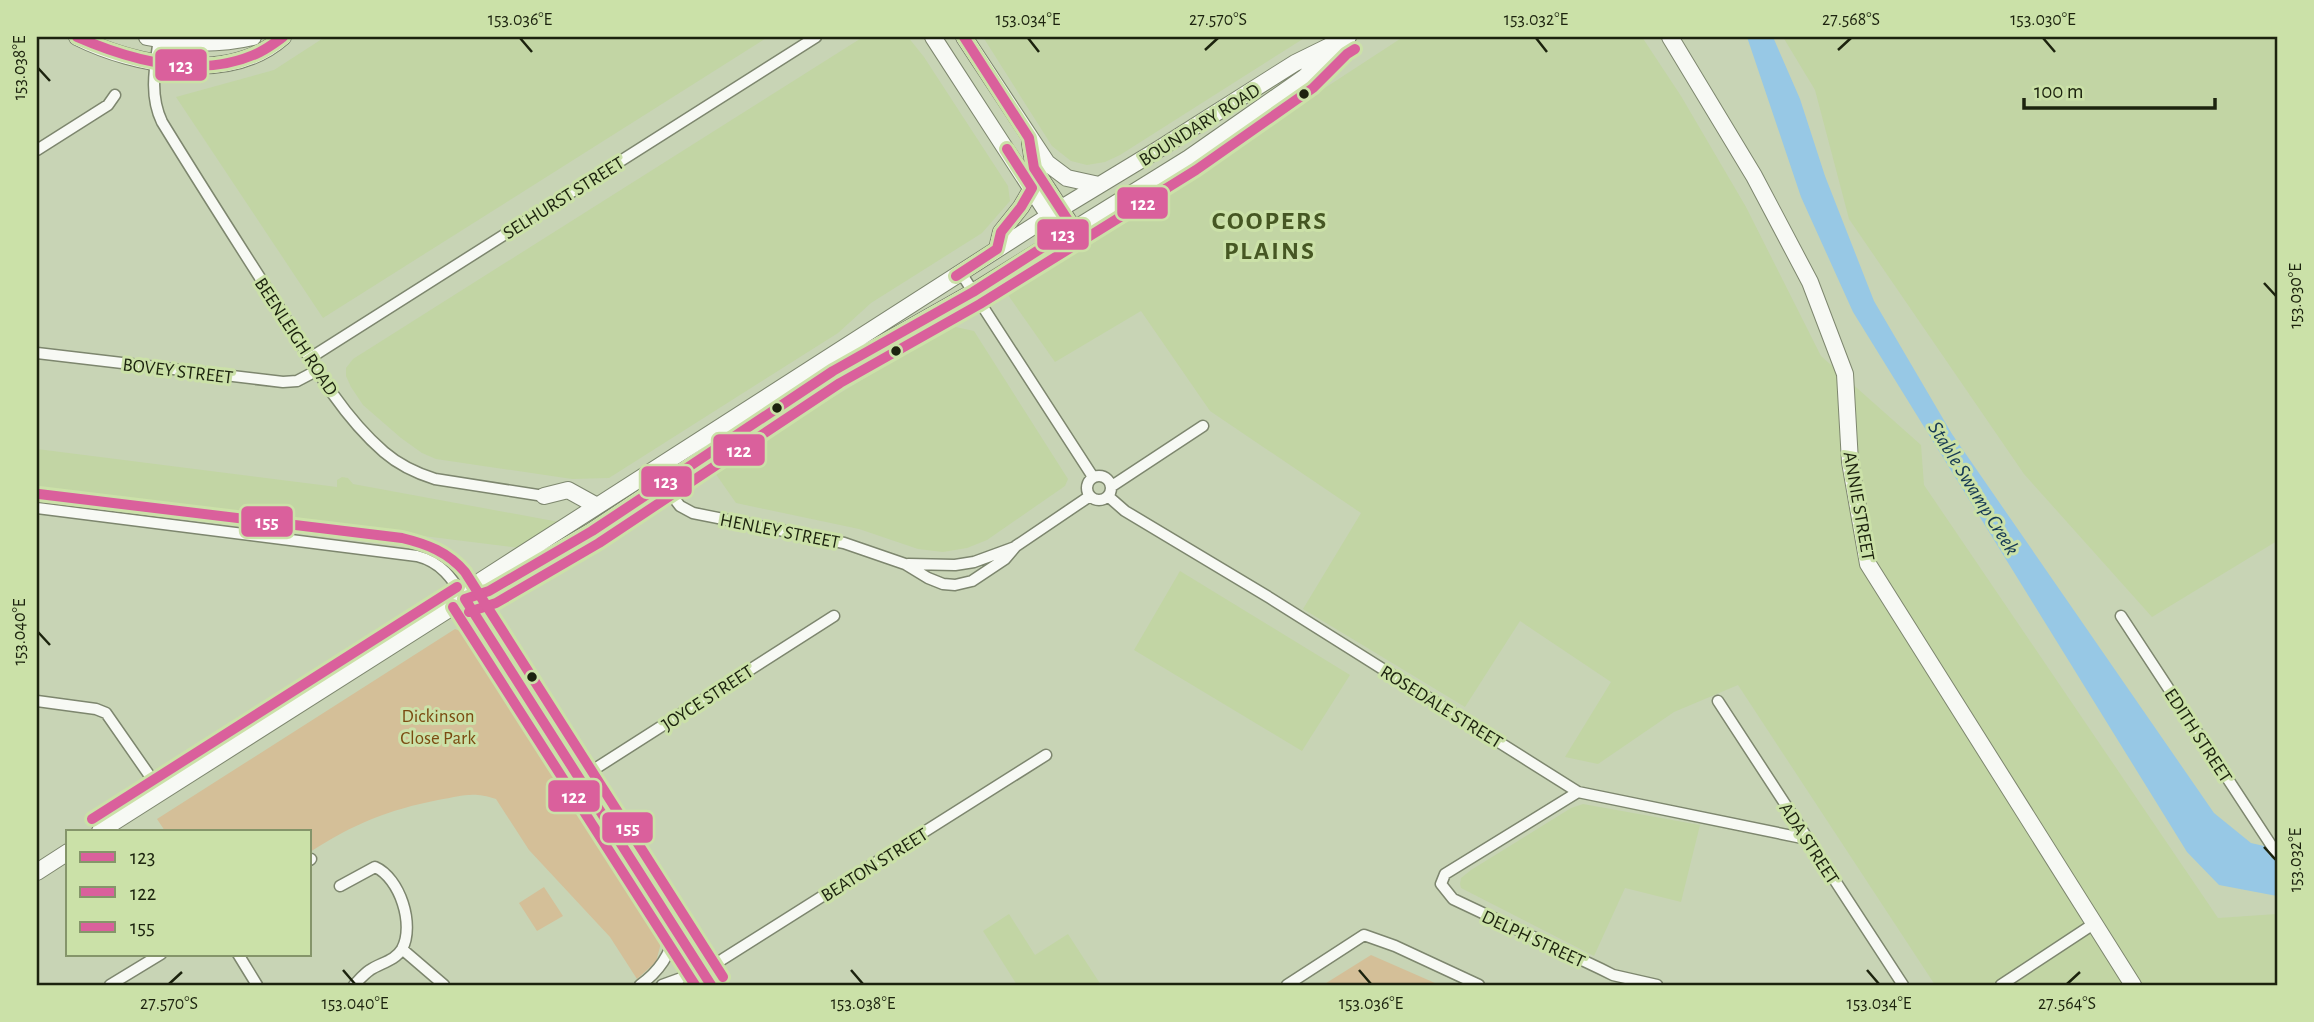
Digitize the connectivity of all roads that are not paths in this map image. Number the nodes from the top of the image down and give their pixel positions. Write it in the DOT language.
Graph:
graph roads {
  1 [pos="77,37"];
  2 [pos="253,37"];
  3 [pos="283,37"];
  4 [pos="816,37"];
  5 [pos="933,37"];
  6 [pos="964,37"];
  7 [pos="1670,37"];
  8 [pos="153,38"];
  9 [pos="1343,40"];
  10 [pos="155,63"];
  11 [pos="115,95"];
  12 [pos="1029,138"];
  13 [pos="37,150"];
  14 [pos="1099,185"];
  15 [pos="1032,188"];
  16 [pos="1055,212"];
  17 [pos="1067,232"];
  18 [pos="997,250"];
  19 [pos="961,273"];
  20 [pos="973,292"];
  21 [pos="37,353"];
  22 [pos="310,358"];
  23 [pos="318,370"];
  24 [pos="1203,426"];
  25 [pos="1093,477"];
  26 [pos="664,485"];
  27 [pos="1110,492"];
  28 [pos="544,496"];
  29 [pos="1090,496"];
  30 [pos="597,506"];
  31 [pos="37,508"];
  32 [pos="1016,546"];
  33 [pos="905,564"];
  34 [pos="465,598"];
  35 [pos="834,616"];
  36 [pos="2121,616"];
  37 [pos="37,701"];
  38 [pos="1718,701"];
  39 [pos="1046,755"];
  40 [pos="579,779"];
  41 [pos="1578,792"];
  42 [pos="161,793"];
  43 [pos="102,830"];
  44 [pos="1807,839"];
  45 [pos="66,853"];
  46 [pos="2277,854"];
  47 [pos="37,872"];
  48 [pos="340,886"];
  49 [pos="2095,923"];
  50 [pos="677,931"];
  51 [pos="402,949"];
  52 [pos="158,956"];
  53 [pos="239,956"];
  54 [pos="702,981"];
  55 [pos="110,985"];
  56 [pos="257,985"];
  57 [pos="354,985"];
  58 [pos="443,985"];
  59 [pos="640,985"];
  60 [pos="662,985"];
  61 [pos="1287,985"];
  62 [pos="1479,985"];
  63 [pos="1657,985"];
  64 [pos="1903,985"];
  65 [pos="2001,985"];
  66 [pos="2133,985"];
  1 -- 10 [label="main road"];
  2 -- 8 [label="main road"];
  3 -- 10 [label="main road"];
  4 -- 22 [label="street, SELHURST STREET"];
  5 -- 15 [label="main road"];
  6 -- 12 [label="main road"];
  7 -- 49 [label="main road, ANNIE STREET"];
  8 -- 10 [label="street, BEENLEIGH ROAD"];
  9 -- 14 [label="main road, BOUNDARY ROAD"];
  9 -- 17 [label="main road, BOUNDARY ROAD"];
  10 -- 22 [label="street, BEENLEIGH ROAD"];
  11 -- 13 [label="street"];
  12 -- 14 [label="main road"];
  12 -- 16 [label="main road"];
  14 -- 16 [label="main road, BOUNDARY ROAD"];
  15 -- 16 [label="main road"];
  15 -- 18 [label="main road"];
  16 -- 17 [label="main road"];
  16 -- 18 [label="main road, BOUNDARY ROAD"];
  17 -- 20 [label="main road, BOUNDARY ROAD"];
  18 -- 19 [label="main road, BOUNDARY ROAD"];
  19 -- 20 [label="street"];
  19 -- 30 [label="main road, BOUNDARY ROAD"];
  20 -- 25 [label="street"];
  20 -- 26 [label="main road, BOUNDARY ROAD"];
  21 -- 23 [label="street, BOVEY STREET"];
  22 -- 23 [label="street, BEENLEIGH ROAD"];
  23 -- 28 [label="street, BEENLEIGH ROAD"];
  24 -- 27 [label="street"];
  25 -- 27 [label="street"];
  25 -- 29 [label="street"];
  26 -- 33 [label="street, HENLEY STREET"];
  26 -- 34 [label="main road, BOUNDARY ROAD"];
  27 -- 29 [label="street"];
  27 -- 41 [label="street, ROSEDALE STREET"];
  28 -- 30 [label="main road"];
  29 -- 32 [label="street, HENLEY STREET"];
  30 -- 34 [label="main road, BOUNDARY ROAD"];
  31 -- 34 [label="street"];
  32 -- 33 [label="street, HENLEY STREET"];
  32 -- 33 [label="street, HENLEY STREET"];
  34 -- 40 [label="main road"];
  34 -- 42 [label="main road, BOUNDARY ROAD"];
  35 -- 40 [label="street, JOYCE STREET"];
  36 -- 46 [label="street, EDITH STREET"];
  37 -- 42 [label="street"];
  38 -- 44 [label="street, ADA STREET"];
  39 -- 54 [label="street, BEATON STREET"];
  40 -- 50 [label="main road"];
  41 -- 44 [label="street, ROSEDALE STREET"];
  41 -- 63 [label="street, DELPH STREET"];
  42 -- 43 [label="main road, BOUNDARY ROAD"];
  44 -- 64 [label="street, ADA STREET"];
  45 -- 47 [label="main road"];
  48 -- 51 [label="street"];
  49 -- 65 [label="street"];
  49 -- 66 [label="main road, ANNIE STREET"];
  50 -- 54 [label="main road"];
  50 -- 59 [label="street"];
  51 -- 57 [label="street"];
  51 -- 58 [label="street"];
  52 -- 55 [label="street"];
  53 -- 56 [label="street"];
  54 -- 60 [label="street, BEATON STREET"];
  61 -- 62 [label="street"];
}
